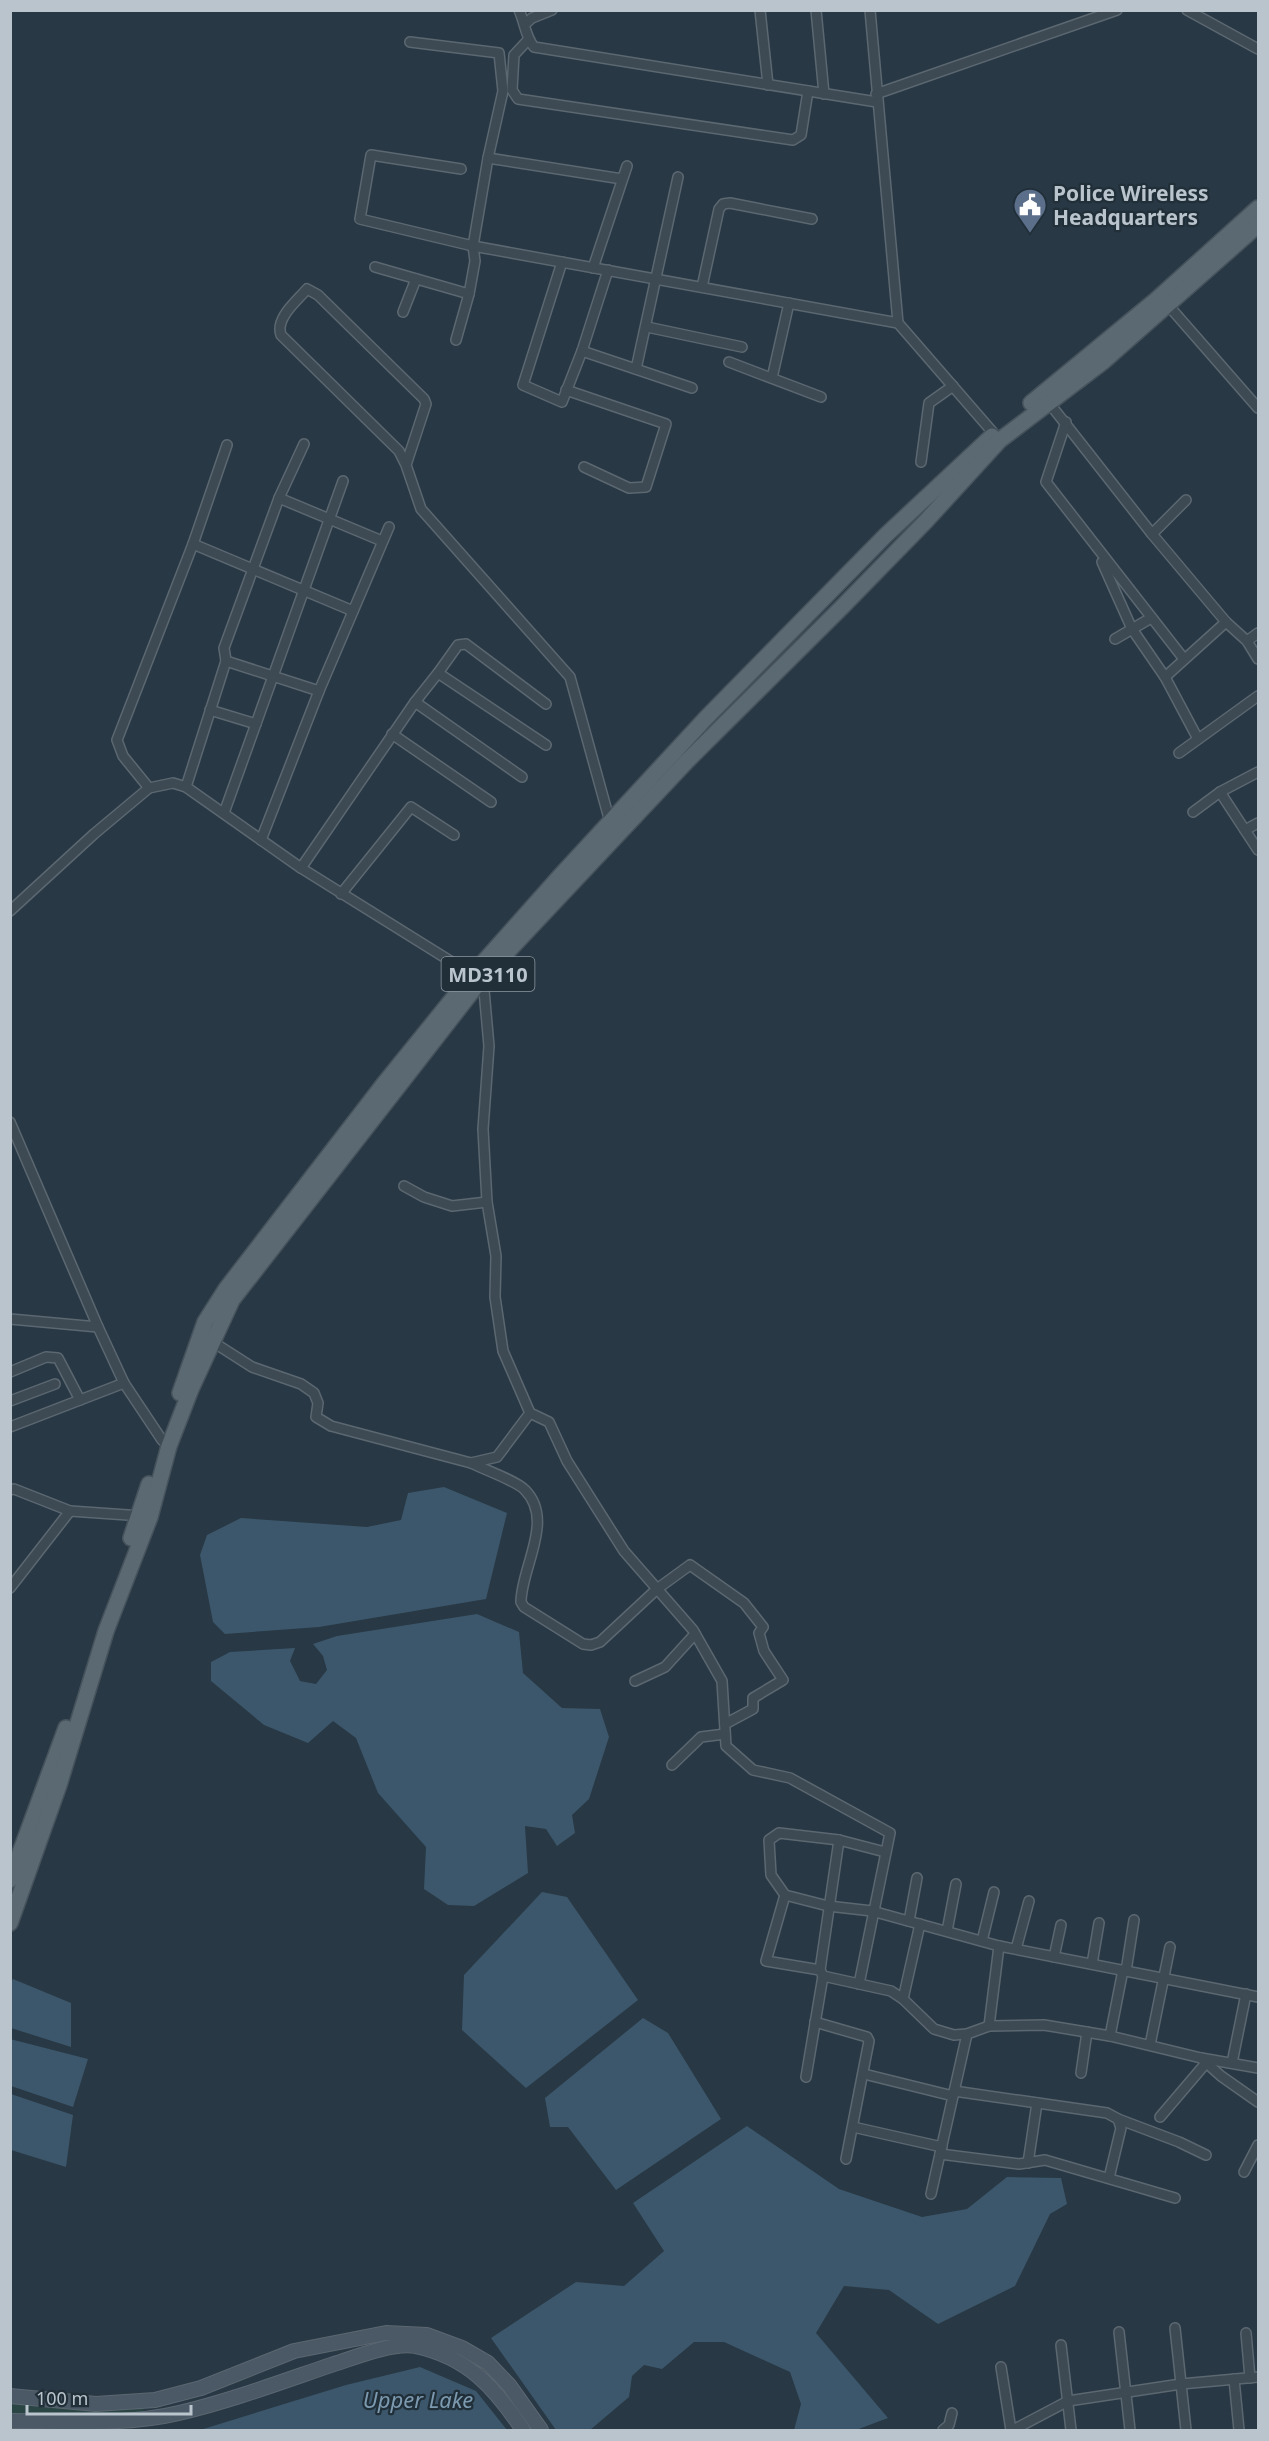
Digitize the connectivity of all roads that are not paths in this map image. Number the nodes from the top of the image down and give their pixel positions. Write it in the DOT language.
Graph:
graph roads {
  1 [pos="519,10"];
  2 [pos="552,10"];
  3 [pos="760,10"];
  4 [pos="816,10"];
  5 [pos="870,10"];
  6 [pos="1117,10"];
  7 [pos="1187,10"];
  8 [pos="525,24"];
  9 [pos="528,39"];
  10 [pos="410,42"];
  11 [pos="1258,49"];
  12 [pos="768,85"];
  13 [pos="808,91"];
  14 [pos="824,94"];
  15 [pos="876,98"];
  16 [pos="488,158"];
  17 [pos="627,166"];
  18 [pos="461,169"];
  19 [pos="678,177"];
  20 [pos="622,179"];
  21 [pos="1258,208"];
  22 [pos="812,219"];
  23 [pos="1258,225"];
  24 [pos="473,246"];
  25 [pos="562,262"];
  26 [pos="375,267"];
  27 [pos="593,268"];
  28 [pos="608,270"];
  29 [pos="416,279"];
  30 [pos="657,279"];
  31 [pos="702,288"];
  32 [pos="469,294"];
  33 [pos="789,303"];
  34 [pos="1162,303"];
  35 [pos="403,312"];
  36 [pos="898,323"];
  37 [pos="647,327"];
  38 [pos="456,340"];
  39 [pos="742,347"];
  40 [pos="582,351"];
  41 [pos="729,362"];
  42 [pos="636,369"];
  43 [pos="772,378"];
  44 [pos="953,386"];
  45 [pos="692,388"];
  46 [pos="566,390"];
  47 [pos="821,397"];
  48 [pos="1046,398"];
  49 [pos="1258,408"];
  50 [pos="1066,422"];
  51 [pos="997,437"];
  52 [pos="304,444"];
  53 [pos="228,445"];
  54 [pos="921,462"];
  55 [pos="406,465"];
  56 [pos="584,467"];
  57 [pos="343,481"];
  58 [pos="279,498"];
  59 [pos="1186,500"];
  60 [pos="328,518"];
  61 [pos="388,527"];
  62 [pos="1152,534"];
  63 [pos="382,541"];
  64 [pos="193,544"];
  65 [pos="1096,548"];
  66 [pos="254,569"];
  67 [pos="303,590"];
  68 [pos="353,611"];
  69 [pos="1151,618"];
  70 [pos="1226,622"];
  71 [pos="1132,629"];
  72 [pos="1258,633"];
  73 [pos="1115,639"];
  74 [pos="1246,641"];
  75 [pos="1184,659"];
  76 [pos="1258,659"];
  77 [pos="226,661"];
  78 [pos="438,673"];
  79 [pos="273,674"];
  80 [pos="1165,677"];
  81 [pos="319,691"];
  82 [pos="1258,696"];
  83 [pos="415,702"];
  84 [pos="546,704"];
  85 [pos="210,710"];
  86 [pos="255,723"];
  87 [pos="392,734"];
  88 [pos="1198,739"];
  89 [pos="546,745"];
  90 [pos="1179,753"];
  91 [pos="1258,772"];
  92 [pos="522,777"];
  93 [pos="186,786"];
  94 [pos="149,788"];
  95 [pos="1220,792"];
  96 [pos="491,802"];
  97 [pos="1193,812"];
  98 [pos="224,813"];
  99 [pos="610,822"];
  100 [pos="1258,823"];
  101 [pos="1245,830"];
  102 [pos="454,835"];
  103 [pos="261,840"];
  104 [pos="1258,850"];
  105 [pos="301,868"];
  106 [pos="341,894"];
  107 [pos="10,911"];
  108 [pos="479,978"];
  109 [pos="10,1122"];
  110 [pos="404,1185"];
  111 [pos="487,1202"];
  112 [pos="10,1319"];
  113 [pos="98,1327"];
  114 [pos="213,1342"];
  115 [pos="10,1372"];
  116 [pos="124,1383"];
  117 [pos="55,1384"];
  118 [pos="80,1400"];
  119 [pos="10,1401"];
  120 [pos="530,1413"];
  121 [pos="10,1427"];
  122 [pos="166,1443"];
  123 [pos="471,1463"];
  124 [pos="10,1490"];
  125 [pos="70,1511"];
  126 [pos="145,1516"];
  127 [pos="10,1588"];
  128 [pos="657,1589"];
  129 [pos="695,1634"];
  130 [pos="635,1681"];
  131 [pos="725,1729"];
  132 [pos="672,1765"];
  133 [pos="839,1840"];
  134 [pos="885,1852"];
  135 [pos="917,1878"];
  136 [pos="10,1880"];
  137 [pos="956,1884"];
  138 [pos="994,1892"];
  139 [pos="785,1895"];
  140 [pos="1029,1901"];
  141 [pos="828,1906"];
  142 [pos="872,1911"];
  143 [pos="1134,1920"];
  144 [pos="909,1921"];
  145 [pos="10,1923"];
  146 [pos="1099,1923"];
  147 [pos="920,1924"];
  148 [pos="1061,1925"];
  149 [pos="947,1931"];
  150 [pos="982,1941"];
  151 [pos="999,1946"];
  152 [pos="1170,1947"];
  153 [pos="1016,1949"];
  154 [pos="1054,1957"];
  155 [pos="1092,1964"];
  156 [pos="1124,1970"];
  157 [pos="821,1973"];
  158 [pos="1164,1978"];
  159 [pos="859,1983"];
  160 [pos="1246,1994"];
  161 [pos="1258,1996"];
  162 [pos="903,1999"];
  163 [pos="814,2022"];
  164 [pos="989,2026"];
  165 [pos="1087,2032"];
  166 [pos="967,2034"];
  167 [pos="1110,2036"];
  168 [pos="1150,2045"];
  169 [pos="1204,2061"];
  170 [pos="1232,2063"];
  171 [pos="1258,2068"];
  172 [pos="1081,2073"];
  173 [pos="864,2074"];
  174 [pos="806,2077"];
  175 [pos="954,2093"];
  176 [pos="1258,2102"];
  177 [pos="1037,2103"];
  178 [pos="1160,2117"];
  179 [pos="1118,2119"];
  180 [pos="853,2127"];
  181 [pos="1258,2145"];
  182 [pos="941,2150"];
  183 [pos="1206,2156"];
  184 [pos="846,2159"];
  185 [pos="1028,2163"];
  186 [pos="1244,2172"];
  187 [pos="1109,2178"];
  188 [pos="931,2194"];
  189 [pos="1175,2198"];
  190 [pos="1175,2328"];
  191 [pos="1119,2332"];
  192 [pos="1246,2333"];
  193 [pos="1062,2345"];
  194 [pos="1001,2367"];
  195 [pos="1254,2377"];
  196 [pos="1234,2379"];
  197 [pos="1181,2384"];
  198 [pos="1126,2393"];
  199 [pos="10,2396"];
  200 [pos="1068,2401"];
  201 [pos="952,2413"];
  202 [pos="10,2421"];
  203 [pos="523,2430"];
  204 [pos="541,2430"];
  205 [pos="943,2430"];
  206 [pos="1012,2430"];
  207 [pos="1071,2430"];
  208 [pos="1130,2430"];
  209 [pos="1186,2430"];
  210 [pos="1239,2430"];
  1 -- 8 [label="street"];
  2 -- 8 [label="street"];
  3 -- 12 [label="street"];
  4 -- 14 [label="street"];
  5 -- 15 [label="street"];
  6 -- 15 [label="street"];
  7 -- 11 [label="street"];
  8 -- 9 [label="street"];
  9 -- 12 [label="street"];
  9 -- 13 [label="street"];
  10 -- 16 [label="street"];
  12 -- 13 [label="street"];
  13 -- 14 [label="street"];
  14 -- 15 [label="street"];
  15 -- 36 [label="street"];
  16 -- 20 [label="street"];
  16 -- 24 [label="street"];
  17 -- 20 [label="street"];
  18 -- 24 [label="street"];
  19 -- 30 [label="street"];
  20 -- 27 [label="street"];
  21 -- 34 [label="main road, MD3110"];
  22 -- 31 [label="street"];
  23 -- 34 [label="main road, MD3110"];
  24 -- 25 [label="street"];
  24 -- 32 [label="street"];
  25 -- 27 [label="street"];
  25 -- 46 [label="street"];
  26 -- 29 [label="street"];
  27 -- 28 [label="street"];
  28 -- 30 [label="street"];
  28 -- 40 [label="street"];
  29 -- 32 [label="street"];
  29 -- 35 [label="street"];
  30 -- 31 [label="street"];
  30 -- 37 [label="street"];
  31 -- 33 [label="street"];
  32 -- 38 [label="street"];
  33 -- 36 [label="street"];
  33 -- 43 [label="street"];
  34 -- 48 [label="main road, MD3110"];
  34 -- 49 [label="street"];
  36 -- 44 [label="street"];
  37 -- 39 [label="street"];
  37 -- 42 [label="street"];
  40 -- 42 [label="street"];
  40 -- 46 [label="street"];
  41 -- 43 [label="street"];
  42 -- 45 [label="street"];
  43 -- 47 [label="street"];
  44 -- 51 [label="street"];
  44 -- 54 [label="street"];
  46 -- 56 [label="street"];
  48 -- 50 [label="street"];
  48 -- 51 [label="main road, MD3110"];
  50 -- 62 [label="street"];
  50 -- 65 [label="street"];
  51 -- 99 [label="main road, MD3110"];
  51 -- 108 [label="main road, MD3110"];
  52 -- 58 [label="street"];
  53 -- 64 [label="street"];
  55 -- 55 [label="street"];
  55 -- 99 [label="street"];
  57 -- 60 [label="street"];
  58 -- 60 [label="street"];
  58 -- 66 [label="street"];
  59 -- 62 [label="street"];
  60 -- 63 [label="street"];
  60 -- 67 [label="street"];
  61 -- 63 [label="street"];
  62 -- 70 [label="street"];
  63 -- 68 [label="street"];
  64 -- 66 [label="street"];
  64 -- 94 [label="street"];
  65 -- 69 [label="street"];
  65 -- 71 [label="street"];
  66 -- 67 [label="street"];
  66 -- 77 [label="street"];
  67 -- 68 [label="street"];
  67 -- 79 [label="street"];
  68 -- 81 [label="street"];
  69 -- 71 [label="street"];
  69 -- 75 [label="street"];
  70 -- 74 [label="street"];
  70 -- 75 [label="street"];
  71 -- 73 [label="street"];
  71 -- 80 [label="street"];
  72 -- 74 [label="street"];
  74 -- 76 [label="street"];
  75 -- 80 [label="street"];
  77 -- 79 [label="street"];
  77 -- 85 [label="street"];
  78 -- 83 [label="street"];
  78 -- 84 [label="street"];
  78 -- 89 [label="street"];
  79 -- 81 [label="street"];
  79 -- 86 [label="street"];
  80 -- 88 [label="street"];
  81 -- 103 [label="street"];
  82 -- 88 [label="street"];
  83 -- 87 [label="street"];
  83 -- 92 [label="street"];
  85 -- 86 [label="street"];
  85 -- 93 [label="street"];
  86 -- 98 [label="street"];
  87 -- 96 [label="street"];
  87 -- 105 [label="street"];
  88 -- 90 [label="street"];
  91 -- 95 [label="street"];
  93 -- 94 [label="street"];
  93 -- 98 [label="street"];
  94 -- 107 [label="street"];
  95 -- 97 [label="street"];
  95 -- 101 [label="street"];
  98 -- 103 [label="street"];
  99 -- 108 [label="main road, MD3110"];
  100 -- 101 [label="street"];
  101 -- 104 [label="street"];
  102 -- 106 [label="street"];
  103 -- 105 [label="street"];
  105 -- 106 [label="street"];
  106 -- 108 [label="street"];
  108 -- 111 [label="street"];
  108 -- 114 [label="main road, MD3110"];
  108 -- 122 [label="main road, MD3110"];
  109 -- 113 [label="street"];
  110 -- 111 [label="street"];
  111 -- 120 [label="street"];
  112 -- 113 [label="street"];
  113 -- 116 [label="street"];
  114 -- 122 [label="main road, MD3110"];
  114 -- 123 [label="street"];
  115 -- 118 [label="street"];
  116 -- 118 [label="street"];
  116 -- 122 [label="street"];
  117 -- 119 [label="street"];
  118 -- 121 [label="street"];
  120 -- 123 [label="street"];
  120 -- 128 [label="street"];
  122 -- 126 [label="main road, MD3110"];
  123 -- 128 [label="street"];
  124 -- 125 [label="street"];
  125 -- 126 [label="street"];
  125 -- 127 [label="street"];
  126 -- 136 [label="main road, MD3110"];
  126 -- 145 [label="main road, MD3110"];
  128 -- 129 [label="street"];
  128 -- 131 [label="street"];
  129 -- 130 [label="street"];
  129 -- 131 [label="street"];
  131 -- 132 [label="street"];
  131 -- 134 [label="street"];
  133 -- 134 [label="street"];
  133 -- 139 [label="street"];
  133 -- 141 [label="street"];
  134 -- 142 [label="street"];
  135 -- 144 [label="street"];
  137 -- 149 [label="street"];
  138 -- 150 [label="street"];
  139 -- 141 [label="street"];
  139 -- 157 [label="street"];
  140 -- 153 [label="street"];
  141 -- 142 [label="street"];
  141 -- 157 [label="street"];
  142 -- 144 [label="street"];
  142 -- 159 [label="street"];
  143 -- 156 [label="street"];
  144 -- 147 [label="street"];
  146 -- 155 [label="street"];
  147 -- 149 [label="street"];
  147 -- 162 [label="street"];
  148 -- 154 [label="street"];
  149 -- 150 [label="street"];
  150 -- 151 [label="street"];
  151 -- 153 [label="street"];
  151 -- 164 [label="street"];
  152 -- 158 [label="street"];
  153 -- 154 [label="street"];
  154 -- 155 [label="street"];
  155 -- 156 [label="street"];
  156 -- 158 [label="street"];
  156 -- 167 [label="street"];
  157 -- 159 [label="street"];
  157 -- 163 [label="street"];
  158 -- 160 [label="street"];
  158 -- 168 [label="street"];
  159 -- 162 [label="street"];
  160 -- 161 [label="street"];
  160 -- 170 [label="street"];
  162 -- 166 [label="street"];
  163 -- 173 [label="street"];
  163 -- 174 [label="street"];
  164 -- 165 [label="street"];
  164 -- 166 [label="street"];
  165 -- 167 [label="street"];
  165 -- 172 [label="street"];
  166 -- 175 [label="street"];
  167 -- 168 [label="street"];
  168 -- 169 [label="street"];
  169 -- 170 [label="street"];
  169 -- 176 [label="street"];
  169 -- 178 [label="street"];
  170 -- 171 [label="street"];
  173 -- 175 [label="street"];
  173 -- 180 [label="street"];
  175 -- 177 [label="street"];
  175 -- 182 [label="street"];
  177 -- 179 [label="street"];
  177 -- 185 [label="street"];
  179 -- 183 [label="street"];
  179 -- 187 [label="street"];
  180 -- 182 [label="street"];
  180 -- 184 [label="street"];
  181 -- 186 [label="street"];
  182 -- 185 [label="street"];
  182 -- 188 [label="street"];
  185 -- 187 [label="street"];
  187 -- 189 [label="street"];
  190 -- 197 [label="street"];
  191 -- 198 [label="street"];
  192 -- 195 [label="street"];
  193 -- 200 [label="street"];
  194 -- 206 [label="street"];
  195 -- 196 [label="street"];
  196 -- 197 [label="street"];
  196 -- 210 [label="street"];
  197 -- 198 [label="street"];
  197 -- 209 [label="street"];
  198 -- 200 [label="street"];
  198 -- 208 [label="street"];
  199 -- 204 [label="main road"];
  200 -- 206 [label="street"];
  200 -- 207 [label="street"];
  201 -- 205 [label="street"];
  202 -- 203 [label="main road"];
}
